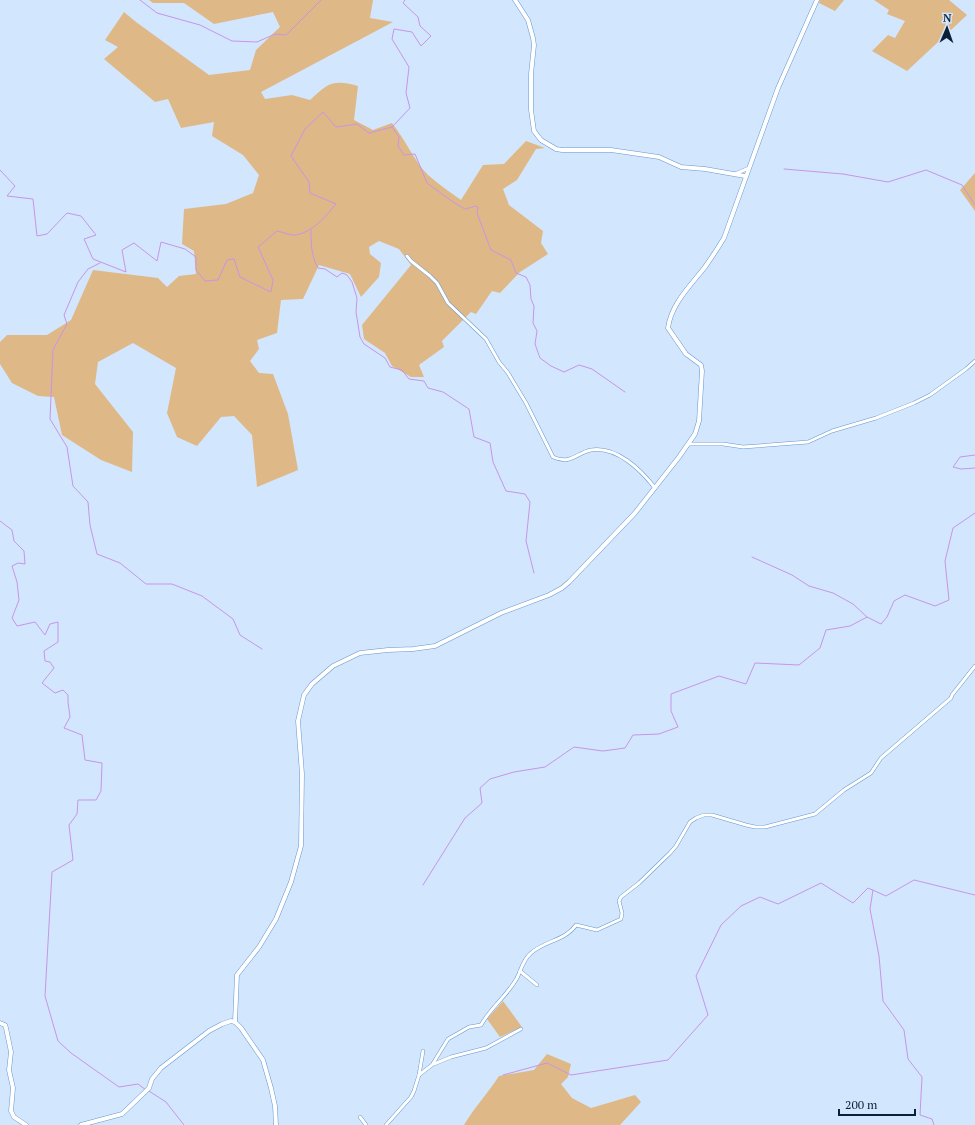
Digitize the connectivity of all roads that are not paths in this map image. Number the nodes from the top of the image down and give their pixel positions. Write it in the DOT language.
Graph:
graph roads {
  1 [pos="515,0"];
  2 [pos="816,0"];
  3 [pos="749,168"];
  4 [pos="735,174"];
  5 [pos="746,176"];
  6 [pos="407,256"];
  7 [pos="975,361"];
  8 [pos="688,444"];
  9 [pos="654,488"];
  10 [pos="975,666"];
  11 [pos="520,971"];
  12 [pos="537,985"];
  13 [pos="235,1022"];
  14 [pos="0,1023"];
  15 [pos="521,1029"];
  16 [pos="423,1051"];
  17 [pos="432,1065"];
  18 [pos="418,1075"];
  19 [pos="360,1117"];
  20 [pos="26,1125"];
  21 [pos="81,1125"];
  22 [pos="276,1125"];
  23 [pos="366,1125"];
  24 [pos="386,1125"];
  1 -- 4 [label="street"];
  2 -- 3 [label="street"];
  3 -- 4 [label="street"];
  3 -- 5 [label="street"];
  4 -- 5 [label="street"];
  5 -- 8 [label="street"];
  6 -- 9 [label="street"];
  7 -- 8 [label="street"];
  8 -- 9 [label="street"];
  9 -- 13 [label="street"];
  10 -- 11 [label="street"];
  11 -- 12 [label="street"];
  11 -- 17 [label="street"];
  13 -- 21 [label="street"];
  13 -- 22 [label="street"];
  14 -- 20 [label="street"];
  15 -- 17 [label="street"];
  16 -- 18 [label="street"];
  17 -- 18 [label="street"];
  18 -- 24 [label="street"];
  19 -- 23 [label="street"];
}
